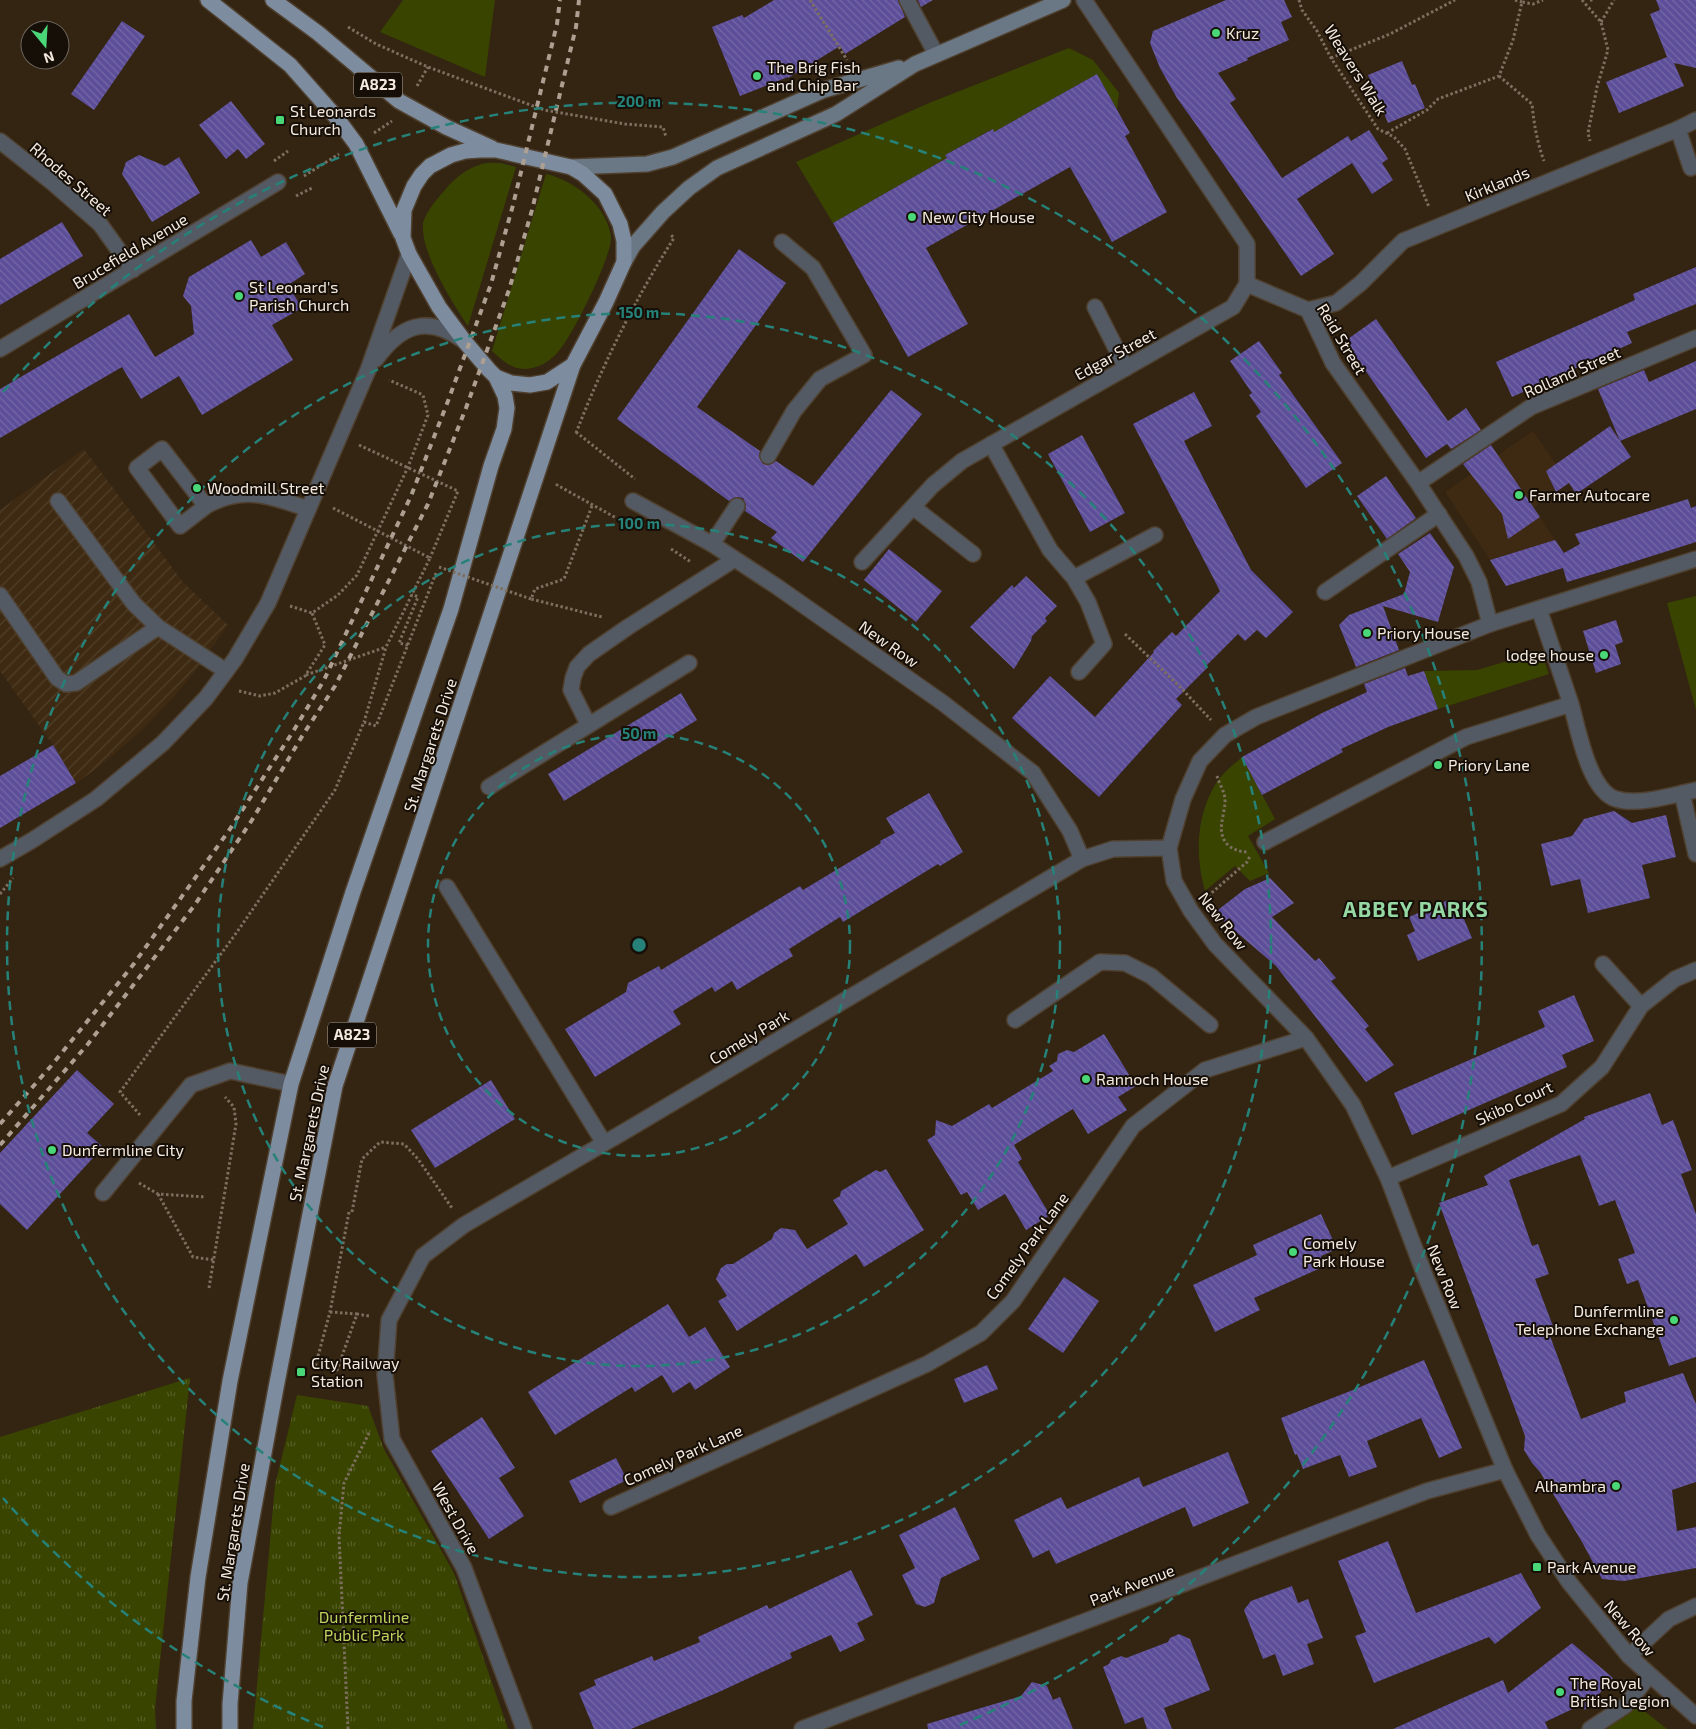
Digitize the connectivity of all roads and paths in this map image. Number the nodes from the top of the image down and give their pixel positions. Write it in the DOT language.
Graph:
graph roads {
  1 [pos="208,0"];
  2 [pos="273,0"];
  3 [pos="810,0"];
  4 [pos="906,0"];
  5 [pos="1063,0"];
  6 [pos="1084,0"];
  7 [pos="1299,0"];
  8 [pos="1455,0"];
  9 [pos="1514,0"];
  10 [pos="1543,0"];
  11 [pos="1582,0"];
  12 [pos="1614,0"];
  13 [pos="1522,2"];
  14 [pos="1601,22"];
  15 [pos="347,27"];
  16 [pos="936,54"];
  17 [pos="1331,58"];
  18 [pos="849,62"];
  19 [pos="915,64"];
  20 [pos="1499,76"];
  21 [pos="1696,120"];
  22 [pos="1678,129"];
  23 [pos="1387,133"];
  24 [pos="0,141"];
  25 [pos="496,150"];
  26 [pos="673,157"];
  27 [pos="1594,163"];
  28 [pos="571,167"];
  29 [pos="1691,168"];
  30 [pos="1552,180"];
  31 [pos="278,182"];
  32 [pos="655,220"];
  33 [pos="1437,227"];
  34 [pos="403,238"];
  35 [pos="782,242"];
  36 [pos="409,254"];
  37 [pos="624,262"];
  38 [pos="133,270"];
  39 [pos="1247,284"];
  40 [pos="1095,307"];
  41 [pos="1308,310"];
  42 [pos="1696,338"];
  43 [pos="465,342"];
  44 [pos="0,349"];
  45 [pos="573,365"];
  46 [pos="1126,368"];
  47 [pos="368,370"];
  48 [pos="496,377"];
  49 [pos="389,380"];
  50 [pos="573,441"];
  51 [pos="358,444"];
  52 [pos="991,444"];
  53 [pos="768,456"];
  54 [pos="408,468"];
  55 [pos="560,476"];
  56 [pos="1418,483"];
  57 [pos="557,485"];
  58 [pos="58,501"];
  59 [pos="633,501"];
  60 [pos="206,506"];
  61 [pos="592,506"];
  62 [pos="736,506"];
  63 [pos="332,507"];
  64 [pos="913,507"];
  65 [pos="308,509"];
  66 [pos="1439,514"];
  67 [pos="378,530"];
  68 [pos="1155,535"];
  69 [pos="712,544"];
  70 [pos="973,554"];
  71 [pos="430,558"];
  72 [pos="735,559"];
  73 [pos="1696,559"];
  74 [pos="862,562"];
  75 [pos="1074,578"];
  76 [pos="1325,592"];
  77 [pos="412,594"];
  78 [pos="0,595"];
  79 [pos="531,599"];
  80 [pos="290,606"];
  81 [pos="1538,609"];
  82 [pos="312,613"];
  83 [pos="1490,624"];
  84 [pos="158,627"];
  85 [pos="628,627"];
  86 [pos="1121,630"];
  87 [pos="408,645"];
  88 [pos="386,647"];
  89 [pos="689,663"];
  90 [pos="226,671"];
  91 [pos="1079,672"];
  92 [pos="305,676"];
  93 [pos="238,691"];
  94 [pos="1571,704"];
  95 [pos="364,722"];
  96 [pos="588,724"];
  97 [pos="1225,735"];
  98 [pos="1208,753"];
  99 [pos="489,787"];
  100 [pos="1689,792"];
  101 [pos="1265,842"];
  102 [pos="1169,848"];
  103 [pos="1696,854"];
  104 [pos="0,858"];
  105 [pos="1082,859"];
  106 [pos="1247,862"];
  107 [pos="18,872"];
  108 [pos="447,887"];
  109 [pos="0,894"];
  110 [pos="1190,911"];
  111 [pos="1603,964"];
  112 [pos="1696,970"];
  113 [pos="1641,1006"];
  114 [pos="1015,1020"];
  115 [pos="1210,1025"];
  116 [pos="1306,1038"];
  117 [pos="292,1084"];
  118 [pos="217,1096"];
  119 [pos="154,1130"];
  120 [pos="604,1143"];
  121 [pos="120,1172"];
  122 [pos="1388,1178"];
  123 [pos="103,1192"];
  124 [pos="158,1194"];
  125 [pos="206,1197"];
  126 [pos="464,1225"];
  127 [pos="214,1260"];
  128 [pos="210,1288"];
  129 [pos="330,1312"];
  130 [pos="357,1314"];
  131 [pos="389,1320"];
  132 [pos="389,1406"];
  133 [pos="1505,1470"];
  134 [pos="612,1507"];
  135 [pos="1696,1606"];
  136 [pos="1629,1656"];
  137 [pos="1649,1676"];
  138 [pos="1696,1716"];
  139 [pos="184,1729"];
  140 [pos="230,1729"];
  141 [pos="348,1729"];
  142 [pos="524,1729"];
  143 [pos="802,1729"];
  144 [pos="1590,1729"];
  1 -- 34 [label="main road, A823"];
  2 -- 25 [label="main road, A823"];
  3 -- 18 [label="path"];
  4 -- 16 [label="street"];
  5 -- 16 [label="main road"];
  6 -- 39 [label="street"];
  7 -- 17 [label="path, Weavers Walk"];
  8 -- 17 [label="path"];
  9 -- 13 [label="path"];
  10 -- 13 [label="path"];
  11 -- 14 [label="path"];
  12 -- 14 [label="path"];
  13 -- 20 [label="path"];
  14 -- 27 [label="path"];
  15 -- 26 [label="path"];
  16 -- 19 [label="main road"];
  17 -- 23 [label="path, Weavers Walk"];
  19 -- 26 [label="main road"];
  19 -- 32 [label="main road"];
  20 -- 23 [label="path"];
  20 -- 30 [label="path"];
  21 -- 22 [label="street, Kirklands"];
  22 -- 27 [label="street, Kirklands"];
  22 -- 29 [label="street"];
  23 -- 33 [label="path, Weavers Walk"];
  24 -- 38 [label="street, Rhodes Street"];
  25 -- 28 [label="main road, A823"];
  25 -- 34 [label="main road, A823"];
  26 -- 28 [label="main road"];
  27 -- 30 [label="street, Kirklands"];
  28 -- 37 [label="main road, A823"];
  30 -- 33 [label="street, Kirklands"];
  31 -- 38 [label="street, Brucefield Avenue"];
  32 -- 37 [label="main road"];
  32 -- 50 [label="path"];
  33 -- 41 [label="street, Kirklands"];
  34 -- 36 [label="main road, A823"];
  35 -- 53 [label="street"];
  36 -- 43 [label="main road, A823"];
  36 -- 47 [label="street"];
  37 -- 45 [label="main road, A823"];
  38 -- 44 [label="street, Brucefield Avenue"];
  39 -- 41 [label="street, Reid Street"];
  39 -- 46 [label="street, Edgar Street"];
  40 -- 46 [label="street"];
  41 -- 56 [label="street, Reid Street"];
  42 -- 56 [label="street, Rolland Street"];
  43 -- 47 [label="street"];
  43 -- 48 [label="main road, A823"];
  45 -- 48 [label="main road, A823"];
  45 -- 140 [label="main road, St. Margarets Drive / A823"];
  46 -- 52 [label="street, Edgar Street"];
  47 -- 65 [label="street"];
  48 -- 117 [label="main road, St. Margarets Drive / A823"];
  49 -- 54 [label="path"];
  51 -- 54 [label="path"];
  52 -- 64 [label="street, Edgar Street"];
  52 -- 75 [label="street"];
  54 -- 67 [label="path"];
  54 -- 71 [label="path"];
  55 -- 57 [label="path"];
  56 -- 66 [label="street, Reid Street"];
  58 -- 84 [label="street"];
  59 -- 69 [label="street, New Row"];
  60 -- 60 [label="street"];
  60 -- 65 [label="street"];
  61 -- 79 [label="path"];
  62 -- 69 [label="street"];
  63 -- 67 [label="path"];
  64 -- 70 [label="street"];
  64 -- 74 [label="street, Edgar Street"];
  65 -- 90 [label="street"];
  66 -- 76 [label="street"];
  66 -- 83 [label="street, Reid Street"];
  67 -- 71 [label="path"];
  67 -- 82 [label="path"];
  68 -- 75 [label="street"];
  69 -- 72 [label="street, New Row"];
  71 -- 77 [label="path"];
  72 -- 85 [label="street"];
  72 -- 105 [label="street, New Row"];
  73 -- 81 [label="street"];
  75 -- 91 [label="street"];
  77 -- 87 [label="path"];
  77 -- 88 [label="path"];
  78 -- 84 [label="street"];
  79 -- 85 [label="path"];
  79 -- 87 [label="path, bridge"];
  80 -- 82 [label="path"];
  81 -- 83 [label="street"];
  81 -- 94 [label="street"];
  82 -- 92 [label="path"];
  83 -- 97 [label="street"];
  84 -- 90 [label="street"];
  85 -- 96 [label="street"];
  86 -- 97 [label="path"];
  87 -- 95 [label="path"];
  88 -- 92 [label="path"];
  88 -- 95 [label="path"];
  89 -- 96 [label="street"];
  90 -- 104 [label="street"];
  92 -- 93 [label="path"];
  94 -- 100 [label="street"];
  94 -- 101 [label="street"];
  95 -- 119 [label="path"];
  96 -- 99 [label="street"];
  97 -- 98 [label="street"];
  98 -- 101 [label="path"];
  98 -- 102 [label="street"];
  100 -- 103 [label="street"];
  102 -- 105 [label="street, Comely Park"];
  102 -- 110 [label="street, New Row"];
  105 -- 120 [label="street, Comely Park"];
  106 -- 110 [label="path"];
  107 -- 109 [label="path"];
  108 -- 120 [label="street"];
  110 -- 116 [label="street, New Row"];
  111 -- 113 [label="street"];
  112 -- 113 [label="street, Skibo Court"];
  113 -- 122 [label="street, Skibo Court"];
  114 -- 115 [label="street"];
  116 -- 122 [label="street, New Row"];
  116 -- 134 [label="street, Comely Park Lane"];
  117 -- 119 [label="street"];
  117 -- 139 [label="main road, St. Margarets Drive / A823"];
  118 -- 127 [label="path"];
  119 -- 121 [label="street"];
  120 -- 126 [label="street, Comely Park"];
  121 -- 123 [label="street"];
  121 -- 124 [label="path"];
  122 -- 133 [label="street, New Row"];
  124 -- 125 [label="path"];
  124 -- 127 [label="path"];
  126 -- 129 [label="path"];
  126 -- 131 [label="street, Comely Park"];
  127 -- 128 [label="path"];
  129 -- 130 [label="path"];
  129 -- 130 [label="path"];
  130 -- 131 [label="path"];
  131 -- 132 [label="street, West Drive"];
  132 -- 141 [label="path"];
  132 -- 142 [label="street, West Drive"];
  133 -- 136 [label="street, New Row"];
  133 -- 143 [label="street, Park Avenue"];
  135 -- 136 [label="street"];
  136 -- 137 [label="street, New Row"];
  137 -- 138 [label="street, New Row"];
  137 -- 144 [label="street"];
}
